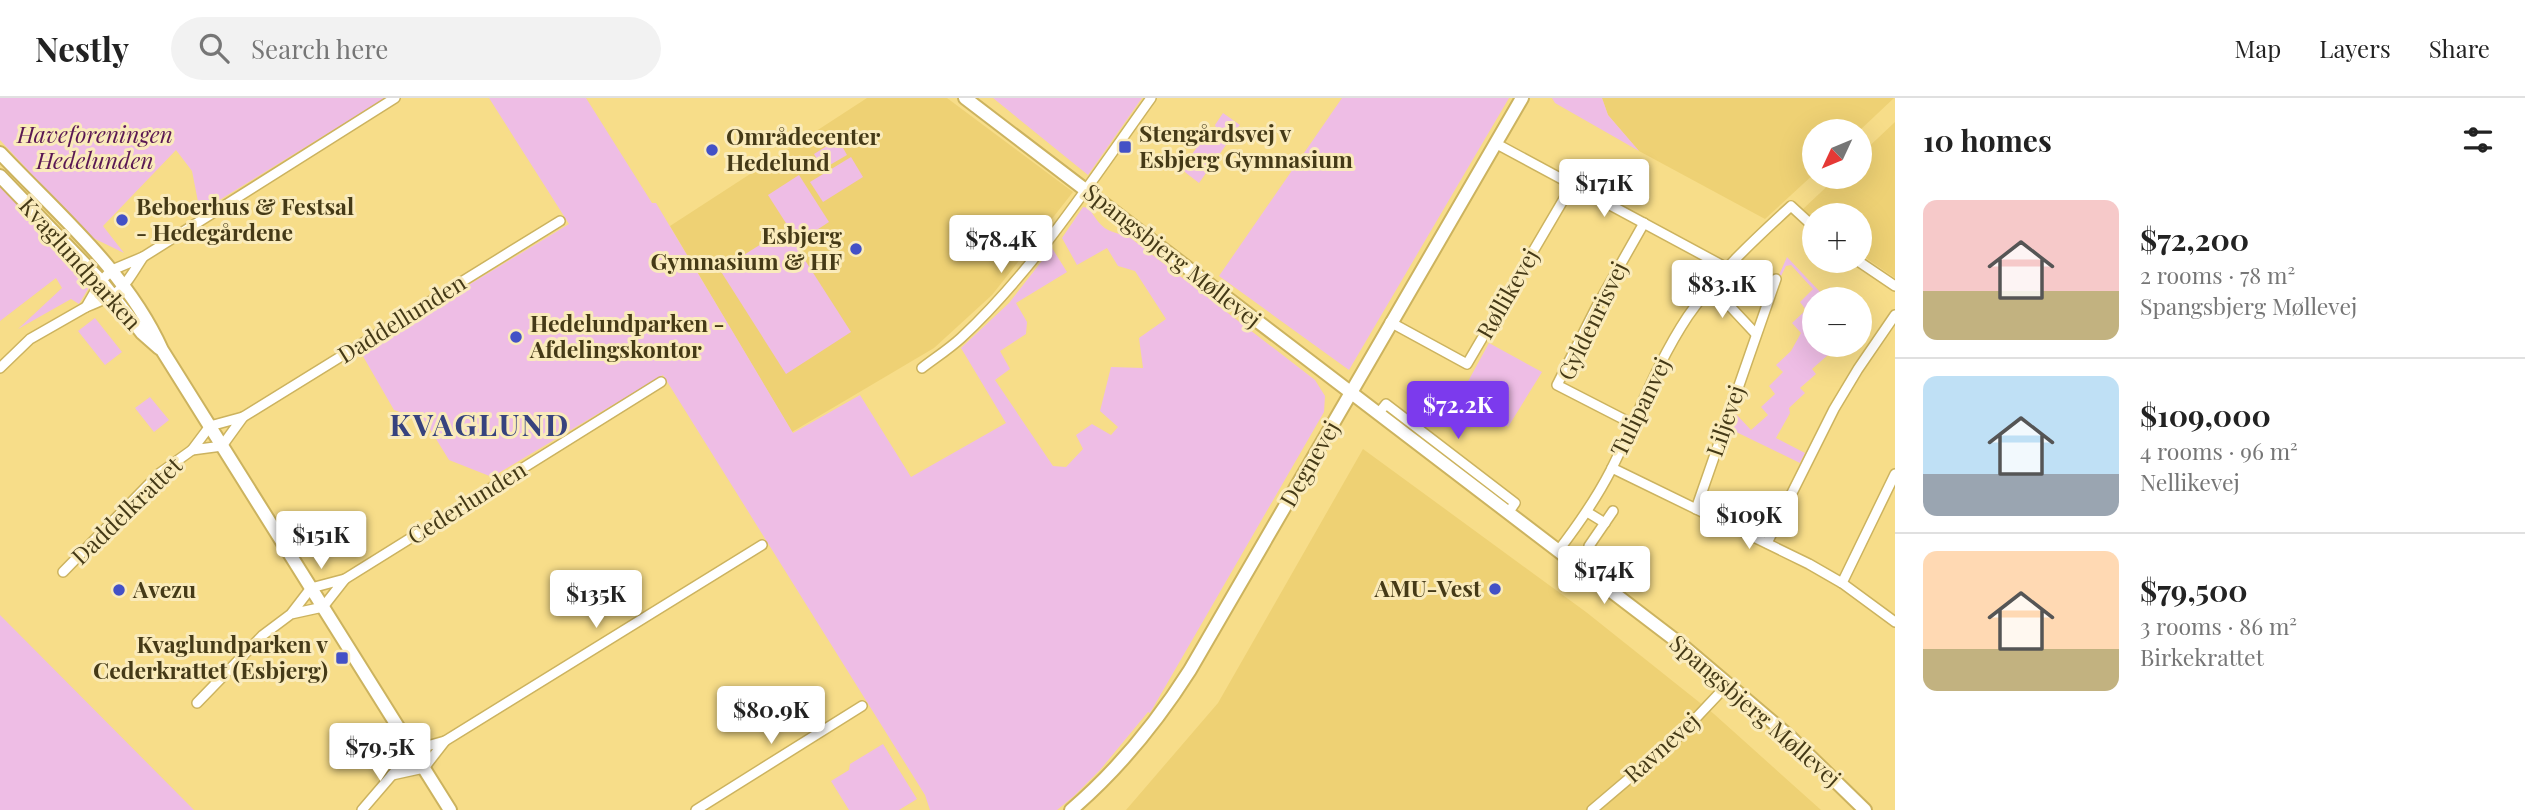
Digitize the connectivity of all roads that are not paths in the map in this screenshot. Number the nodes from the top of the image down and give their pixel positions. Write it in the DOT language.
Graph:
graph roads {
  1 [pos="395,98"];
  2 [pos="965,98"];
  3 [pos="1151,98"];
  4 [pos="1522,98"];
  5 [pos="1495,143"];
  6 [pos="0,153"];
  7 [pos="0,176"];
  8 [pos="1572,185"];
  9 [pos="1086,189"];
  10 [pos="1802,216"];
  11 [pos="560,221"];
  12 [pos="1644,223"];
  13 [pos="143,257"];
  14 [pos="1727,268"];
  15 [pos="112,270"];
  16 [pos="1872,270"];
  17 [pos="1776,279"];
  18 [pos="102,281"];
  19 [pos="125,285"];
  20 [pos="1711,286"];
  21 [pos="1895,286"];
  22 [pos="114,296"];
  23 [pos="86,307"];
  24 [pos="1895,315"];
  25 [pos="1390,322"];
  26 [pos="1755,333"];
  27 [pos="162,350"];
  28 [pos="0,368"];
  29 [pos="922,368"];
  30 [pos="661,382"];
  31 [pos="1351,394"];
  32 [pos="243,416"];
  33 [pos="1631,423"];
  34 [pos="210,426"];
  35 [pos="222,446"];
  36 [pos="192,450"];
  37 [pos="1612,468"];
  38 [pos="1895,474"];
  39 [pos="1696,509"];
  40 [pos="1613,511"];
  41 [pos="1587,512"];
  42 [pos="1605,523"];
  43 [pos="1767,543"];
  44 [pos="762,545"];
  45 [pos="1589,547"];
  46 [pos="1558,551"];
  47 [pos="63,572"];
  48 [pos="345,579"];
  49 [pos="1842,583"];
  50 [pos="311,588"];
  51 [pos="323,607"];
  52 [pos="291,614"];
  53 [pos="1895,622"];
  54 [pos="1729,683"];
  55 [pos="197,703"];
  56 [pos="862,706"];
  57 [pos="445,741"];
  58 [pos="413,750"];
  59 [pos="424,768"];
  60 [pos="392,775"];
  61 [pos="362,810"];
  62 [pos="450,810"];
  63 [pos="696,810"];
  64 [pos="1072,810"];
  65 [pos="1592,810"];
  66 [pos="1865,810"];
  1 -- 13 [label="street"];
  2 -- 9 [label="street, Spangsbjerg Møllevej"];
  3 -- 9 [label="street"];
  4 -- 5 [label="street, Degnevej"];
  5 -- 8 [label="street"];
  5 -- 25 [label="street, Degnevej"];
  6 -- 15 [label="street, Kvaglundparken"];
  7 -- 18 [label="street, Kvaglundparken"];
  8 -- 12 [label="street"];
  8 -- 25 [label="street, Røllikevej"];
  9 -- 29 [label="street"];
  9 -- 31 [label="street, Spangsbjerg Møllevej"];
  10 -- 14 [label="street, Tulipanvej"];
  11 -- 32 [label="street, Daddellunden"];
  12 -- 14 [label="street"];
  12 -- 33 [label="street, Gyldenrisvej"];
  13 -- 15 [label="street"];
  13 -- 19 [label="street"];
  14 -- 20 [label="street, Tulipanvej"];
  15 -- 18 [label="street"];
  15 -- 19 [label="street, Kvaglundparken"];
  16 -- 21 [label="street"];
  17 -- 26 [label="street, Liljevej"];
  18 -- 22 [label="street, Kvaglundparken"];
  18 -- 23 [label="street"];
  19 -- 22 [label="street"];
  19 -- 27 [label="street, Kvaglundparken"];
  20 -- 26 [label="street"];
  20 -- 33 [label="street, Tulipanvej"];
  22 -- 23 [label="street"];
  22 -- 27 [label="street, Kvaglundparken"];
  23 -- 28 [label="street"];
  24 -- 43 [label="street"];
  25 -- 31 [label="street, Degnevej"];
  26 -- 39 [label="street, Liljevej"];
  27 -- 34 [label="street, Kvaglundparken"];
  30 -- 48 [label="street, Cederlunden"];
  31 -- 46 [label="street, Spangsbjerg Møllevej"];
  31 -- 64 [label="street, Degnevej"];
  32 -- 34 [label="street, Daddellunden"];
  32 -- 35 [label="street, Daddellunden"];
  33 -- 37 [label="street, Tulipanvej"];
  34 -- 35 [label="street, Kvaglundparken"];
  34 -- 36 [label="street, Daddelkrattet"];
  35 -- 36 [label="street, Daddelkrattet"];
  35 -- 50 [label="street, Kvaglundparken"];
  36 -- 47 [label="street, Daddelkrattet"];
  37 -- 39 [label="street"];
  37 -- 41 [label="street, Tulipanvej"];
  38 -- 49 [label="street"];
  39 -- 43 [label="street"];
  40 -- 42 [label="street"];
  41 -- 42 [label="street"];
  41 -- 46 [label="street, Tulipanvej"];
  42 -- 45 [label="street"];
  43 -- 49 [label="street"];
  44 -- 57 [label="street"];
  46 -- 54 [label="street, Spangsbjerg Møllevej"];
  48 -- 50 [label="street, Cederlunden"];
  48 -- 51 [label="street, Cederlunden"];
  49 -- 53 [label="street"];
  50 -- 51 [label="street, Kvaglundparken"];
  50 -- 52 [label="street"];
  51 -- 52 [label="street"];
  51 -- 58 [label="street, Kvaglundparken"];
  52 -- 55 [label="street"];
  54 -- 65 [label="street, Ravnevej"];
  54 -- 66 [label="street, Spangsbjerg Møllevej"];
  56 -- 63 [label="street"];
  57 -- 58 [label="street"];
  57 -- 59 [label="street"];
  58 -- 59 [label="street, Kvaglundparken"];
  58 -- 60 [label="street"];
  59 -- 60 [label="street"];
  59 -- 62 [label="street, Kvaglundparken"];
  60 -- 61 [label="street"];
}
